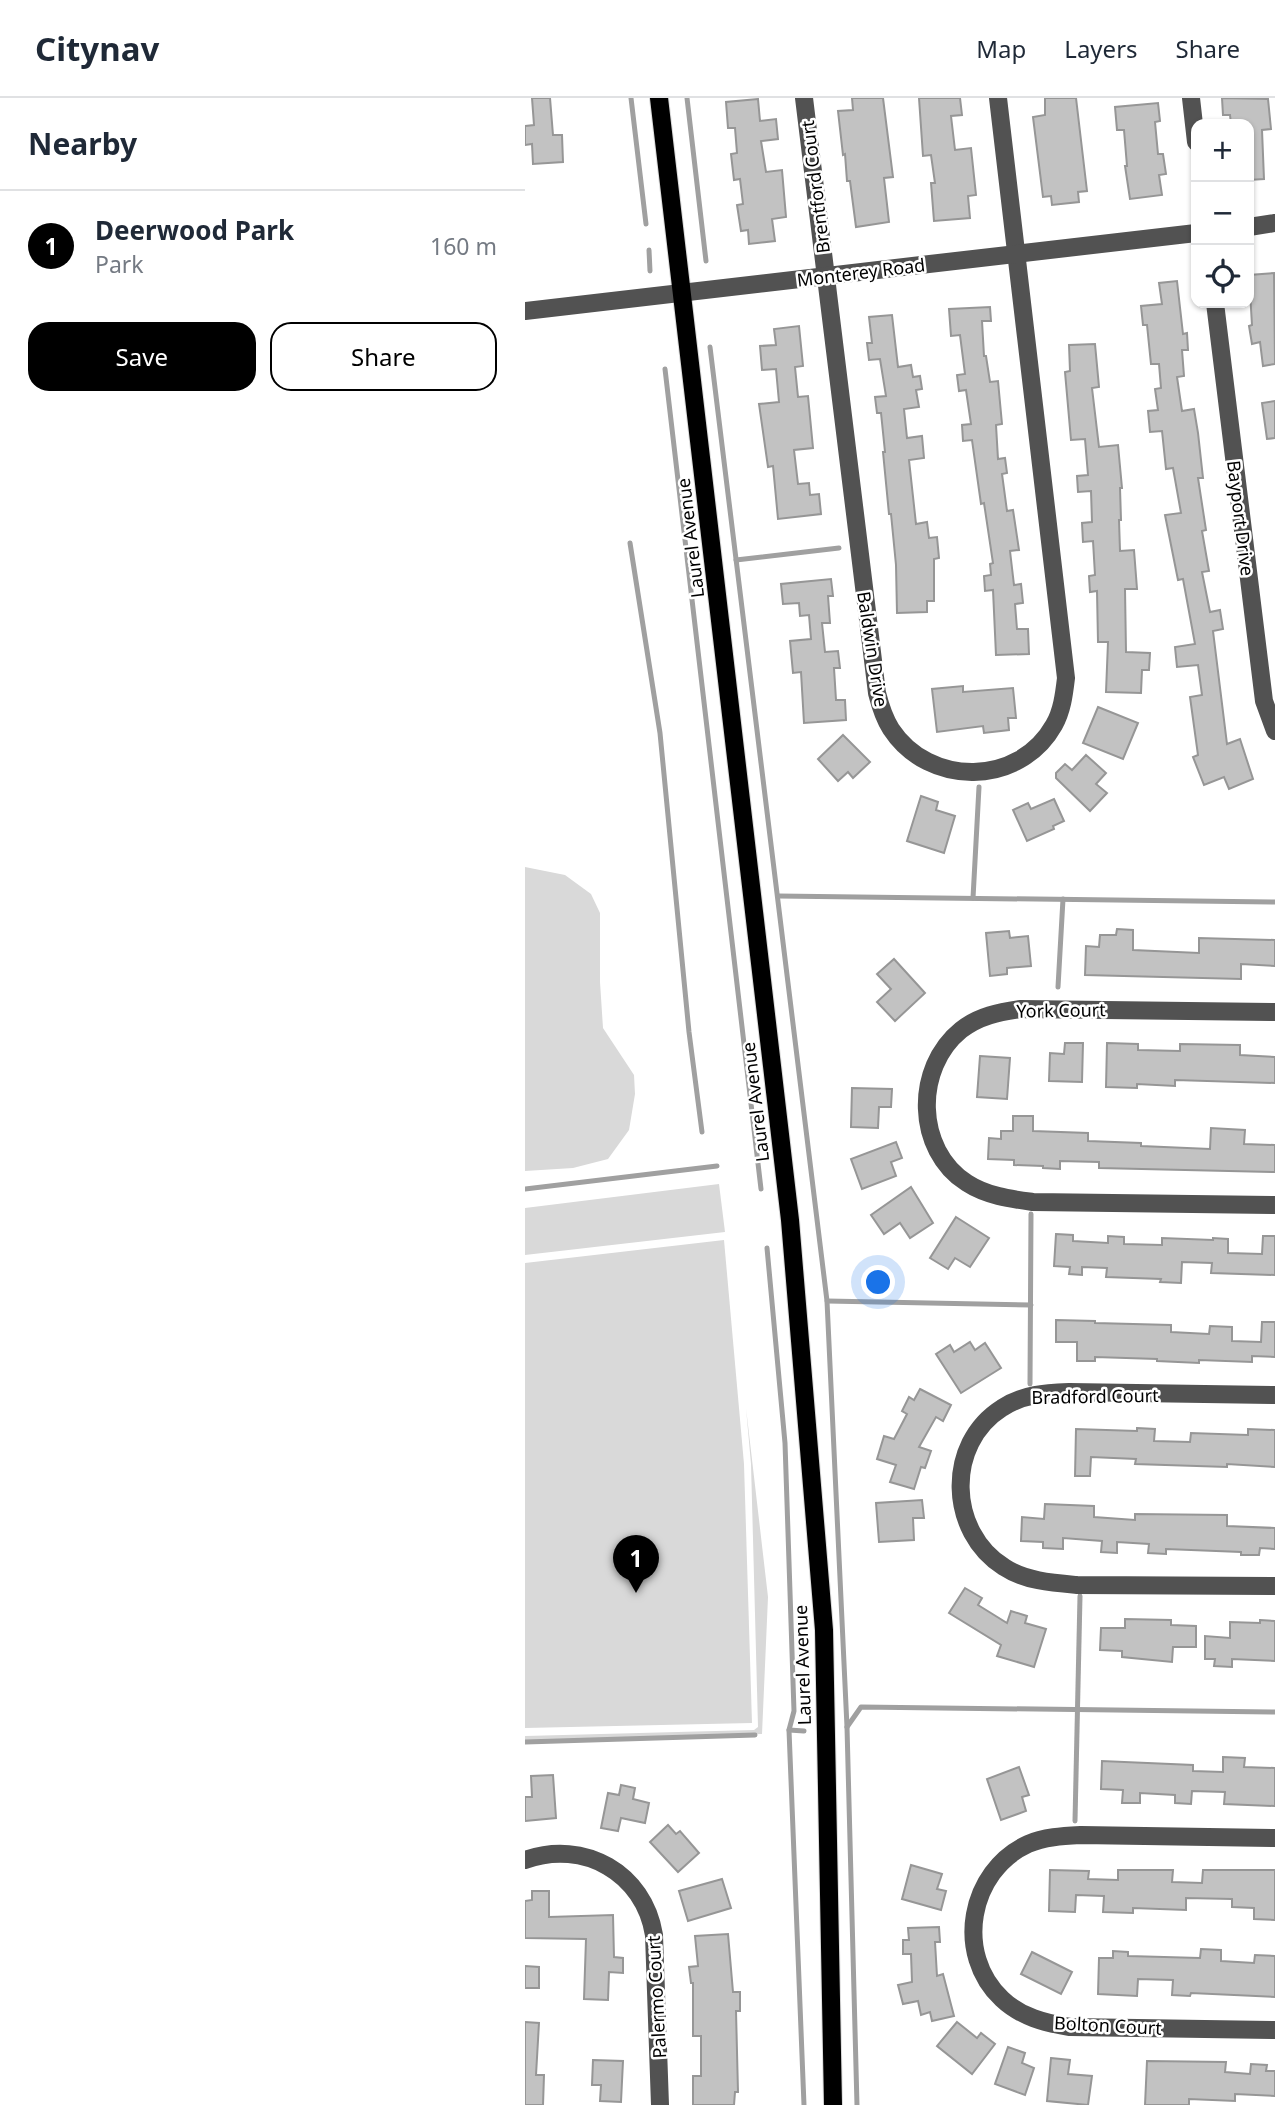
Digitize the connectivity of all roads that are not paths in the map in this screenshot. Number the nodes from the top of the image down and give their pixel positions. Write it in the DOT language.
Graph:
graph roads {
  1 [pos="659,98"];
  2 [pos="804,98"];
  3 [pos="998,98"];
  4 [pos="1191,98"];
  5 [pos="1193,119"];
  6 [pos="1275,223"];
  7 [pos="1254,226"];
  8 [pos="1191,234"];
  9 [pos="1016,254"];
  10 [pos="826,276"];
  11 [pos="683,294"];
  12 [pos="1216,308"];
  13 [pos="525,311"];
  14 [pos="1275,731"];
  15 [pos="1275,1012"];
  16 [pos="1275,1205"];
  17 [pos="1275,1395"];
  18 [pos="1275,1586"];
  19 [pos="1275,1838"];
  20 [pos="525,1860"];
  21 [pos="1275,2030"];
  22 [pos="660,2105"];
  23 [pos="834,2105"];
  1 -- 11 [label="main road, Laurel Avenue"];
  2 -- 10 [label="street, Brentford Court"];
  3 -- 9 [label="street"];
  4 -- 5 [label="street"];
  6 -- 7 [label="street"];
  8 -- 9 [label="street, Monterey Road"];
  9 -- 10 [label="street, Monterey Road"];
  9 -- 10 [label="street, Baldwin Drive"];
  10 -- 11 [label="street, Monterey Road"];
  11 -- 13 [label="street, Monterey Road"];
  11 -- 23 [label="main road, Laurel Avenue"];
  12 -- 14 [label="street, Bayport Drive"];
  15 -- 16 [label="street, York Court"];
  17 -- 18 [label="street, Bradford Court"];
  19 -- 21 [label="street, Bolton Court"];
  20 -- 22 [label="street, Palermo Court"];
}
